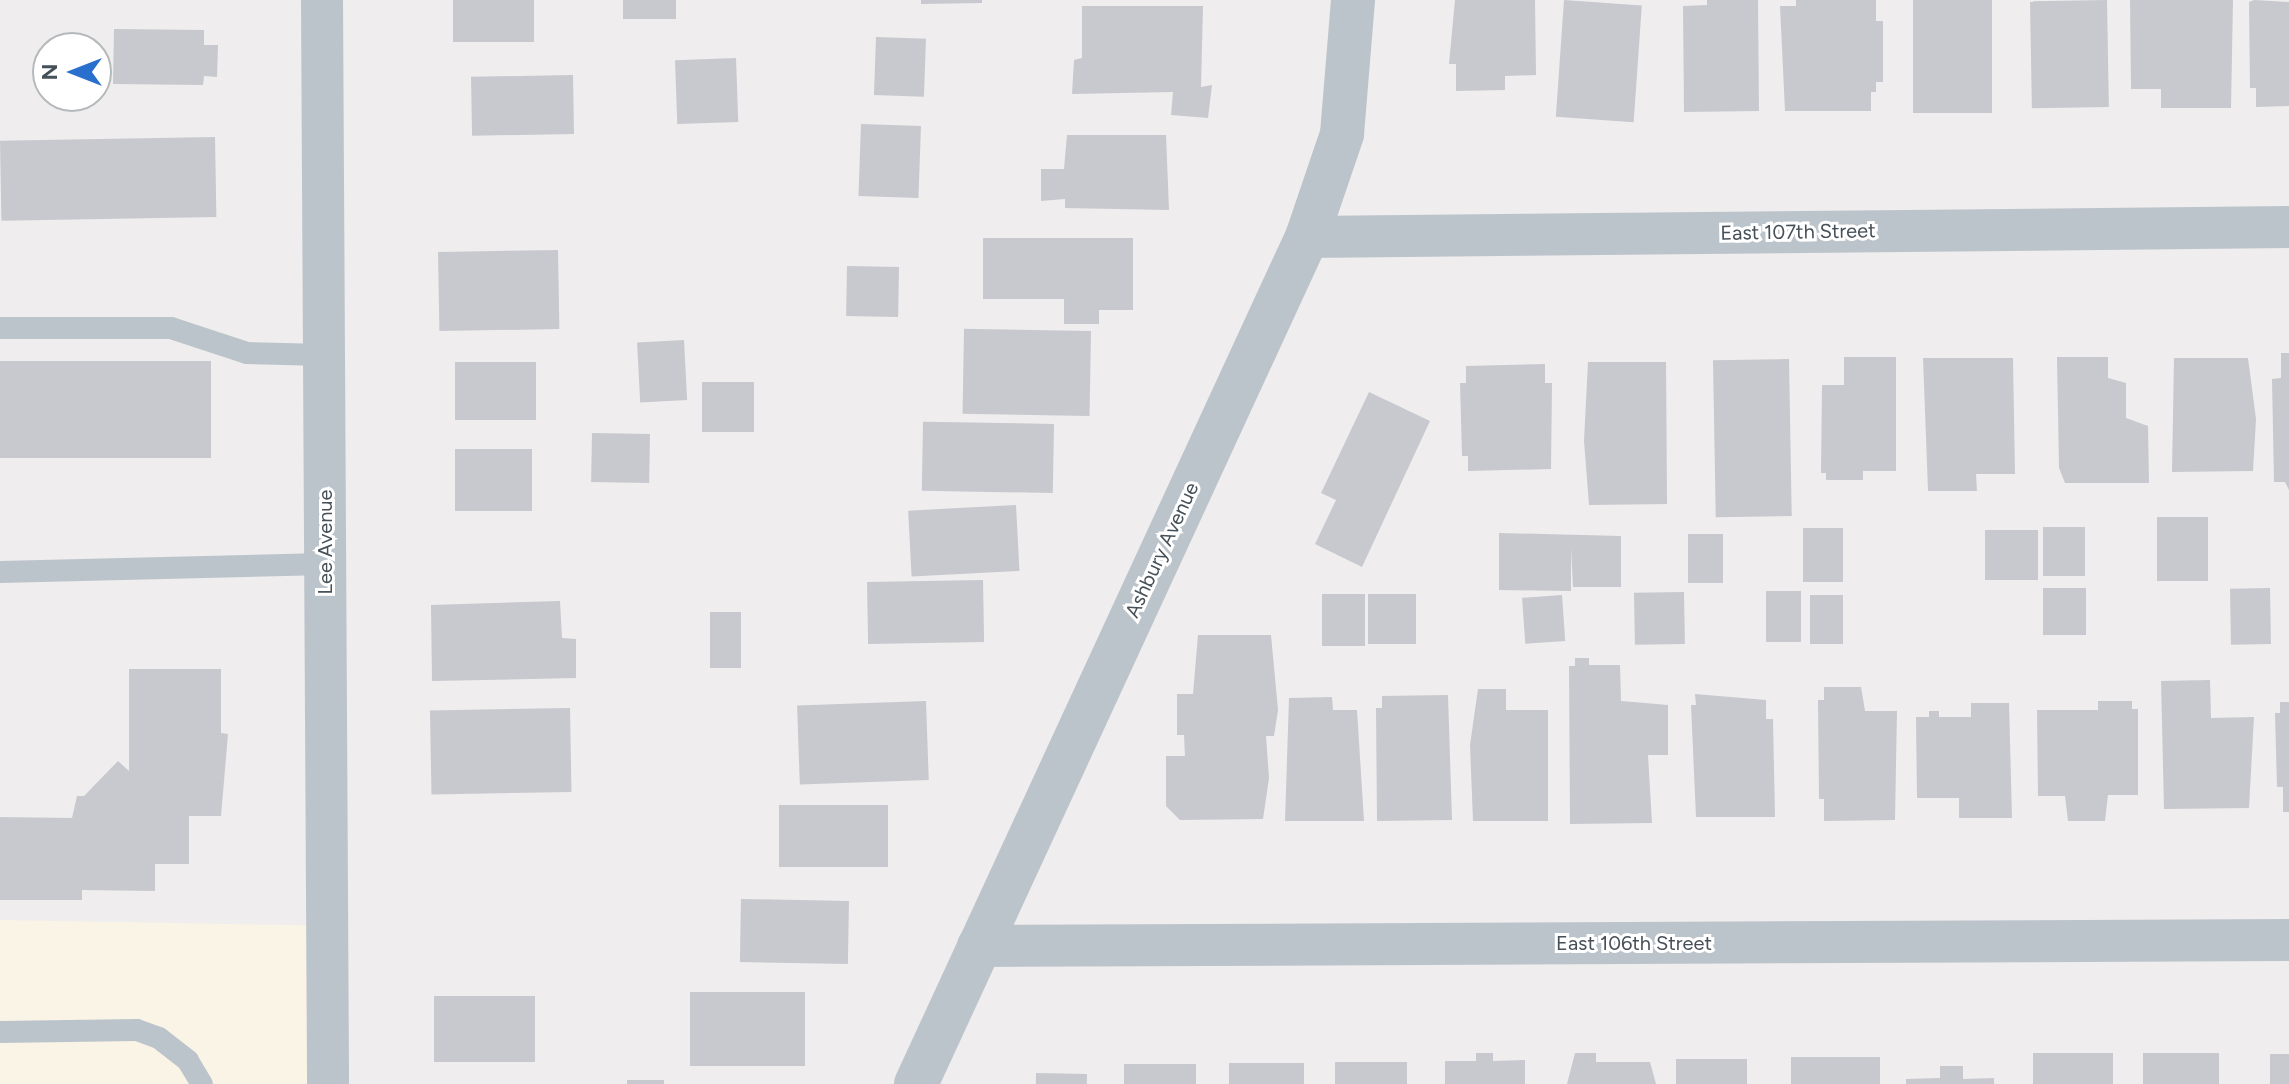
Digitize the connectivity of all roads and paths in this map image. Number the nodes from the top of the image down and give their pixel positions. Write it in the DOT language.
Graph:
graph roads {
  1 [pos="322,0"];
  2 [pos="1353,0"];
  3 [pos="2289,227"];
  4 [pos="1307,237"];
  5 [pos="0,328"];
  6 [pos="324,355"];
  7 [pos="325,564"];
  8 [pos="0,572"];
  9 [pos="2289,940"];
  10 [pos="978,946"];
  11 [pos="0,1032"];
  12 [pos="202,1084"];
  13 [pos="328,1084"];
  14 [pos="916,1084"];
  1 -- 6 [label="street, Lee Avenue"];
  2 -- 4 [label="street, Ashbury Avenue"];
  3 -- 4 [label="street, East 107th Street"];
  4 -- 10 [label="street, Ashbury Avenue"];
  5 -- 6 [label="lane"];
  6 -- 7 [label="street, Lee Avenue"];
  7 -- 8 [label="lane"];
  7 -- 13 [label="street, Lee Avenue"];
  9 -- 10 [label="street, East 106th Street"];
  10 -- 14 [label="street, Ashbury Avenue"];
  11 -- 12 [label="lane"];
}
